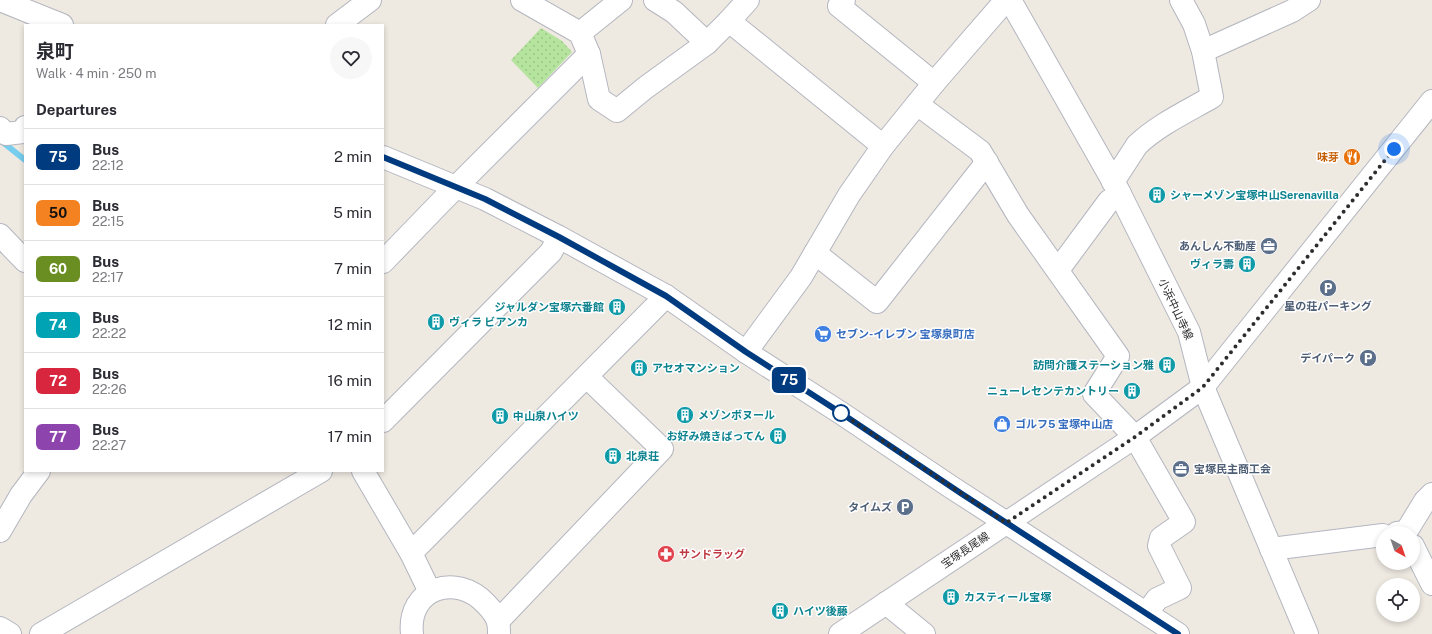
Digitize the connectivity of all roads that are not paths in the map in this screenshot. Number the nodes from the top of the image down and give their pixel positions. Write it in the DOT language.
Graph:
graph roads {
  1 [pos="370,0"];
  2 [pos="621,0"];
  3 [pos="655,0"];
  4 [pos="748,0"];
  5 [pos="844,0"];
  6 [pos="1006,0"];
  7 [pos="1010,0"];
  8 [pos="1181,0"];
  9 [pos="1309,0"];
  10 [pos="6,1"];
  11 [pos="534,2"];
  12 [pos="730,21"];
  13 [pos="60,24"];
  14 [pos="338,24"];
  15 [pos="580,33"];
  16 [pos="706,44"];
  17 [pos="1203,51"];
  18 [pos="589,54"];
  19 [pos="934,83"];
  20 [pos="1432,101"];
  21 [pos="917,104"];
  22 [pos="0,128"];
  23 [pos="24,130"];
  24 [pos="883,146"];
  25 [pos="384,157"];
  26 [pos="987,162"];
  27 [pos="457,187"];
  28 [pos="1117,188"];
  29 [pos="0,235"];
  30 [pos="559,237"];
  31 [pos="815,253"];
  32 [pos="24,260"];
  33 [pos="384,261"];
  34 [pos="1058,270"];
  35 [pos="666,296"];
  36 [pos="746,352"];
  37 [pos="587,377"];
  38 [pos="1203,387"];
  39 [pos="384,420"];
  40 [pos="1135,437"];
  41 [pos="38,472"];
  42 [pos="319,472"];
  43 [pos="364,472"];
  44 [pos="1432,494"];
  45 [pos="1006,523"];
  46 [pos="1411,526"];
  47 [pos="0,531"];
  48 [pos="1376,536"];
  49 [pos="1271,549"];
  50 [pos="411,553"];
  51 [pos="1420,562"];
  52 [pos="1432,584"];
  53 [pos="430,592"];
  54 [pos="886,603"];
  55 [pos="1147,613"];
  56 [pos="0,628"];
  57 [pos="498,628"];
  58 [pos="10,634"];
  59 [pos="41,634"];
  60 [pos="412,634"];
  61 [pos="840,634"];
  62 [pos="924,634"];
  63 [pos="1178,634"];
  64 [pos="1306,634"];
  1 -- 14 [label="street"];
  2 -- 15 [label="street"];
  3 -- 16 [label="street"];
  4 -- 12 [label="street"];
  5 -- 19 [label="street"];
  6 -- 19 [label="street"];
  7 -- 28 [label="street, 小浜中山寺線"];
  8 -- 17 [label="street"];
  9 -- 17 [label="street"];
  10 -- 13 [label="street"];
  11 -- 15 [label="street"];
  12 -- 16 [label="street"];
  12 -- 24 [label="street"];
  15 -- 18 [label="street"];
  16 -- 18 [label="street"];
  17 -- 28 [label="street"];
  18 -- 27 [label="street"];
  19 -- 21 [label="street"];
  20 -- 38 [label="street, 宝塚長尾線"];
  21 -- 24 [label="street"];
  21 -- 26 [label="street"];
  22 -- 23 [label="street"];
  24 -- 31 [label="street"];
  25 -- 27 [label="street"];
  26 -- 31 [label="street"];
  26 -- 34 [label="street"];
  27 -- 30 [label="street"];
  27 -- 33 [label="street"];
  28 -- 34 [label="street"];
  28 -- 38 [label="street, 小浜中山寺線"];
  29 -- 32 [label="street"];
  30 -- 35 [label="street"];
  30 -- 39 [label="street"];
  31 -- 36 [label="street"];
  34 -- 40 [label="street"];
  35 -- 36 [label="street"];
  35 -- 37 [label="street"];
  36 -- 45 [label="street"];
  37 -- 50 [label="street"];
  37 -- 57 [label="street"];
  38 -- 40 [label="street, 宝塚長尾線"];
  38 -- 49 [label="street, 小浜中山寺線"];
  40 -- 45 [label="street, 宝塚長尾線"];
  40 -- 55 [label="street"];
  41 -- 47 [label="street"];
  42 -- 59 [label="street"];
  43 -- 50 [label="street"];
  44 -- 46 [label="street"];
  45 -- 54 [label="street, 宝塚長尾線"];
  45 -- 55 [label="street"];
  48 -- 49 [label="street"];
  49 -- 64 [label="street, 小浜中山寺線"];
  50 -- 53 [label="street"];
  51 -- 52 [label="street"];
  53 -- 57 [label="street"];
  53 -- 60 [label="street"];
  54 -- 61 [label="street, 宝塚長尾線"];
  54 -- 62 [label="street"];
  55 -- 63 [label="street"];
  56 -- 58 [label="street"];
}
